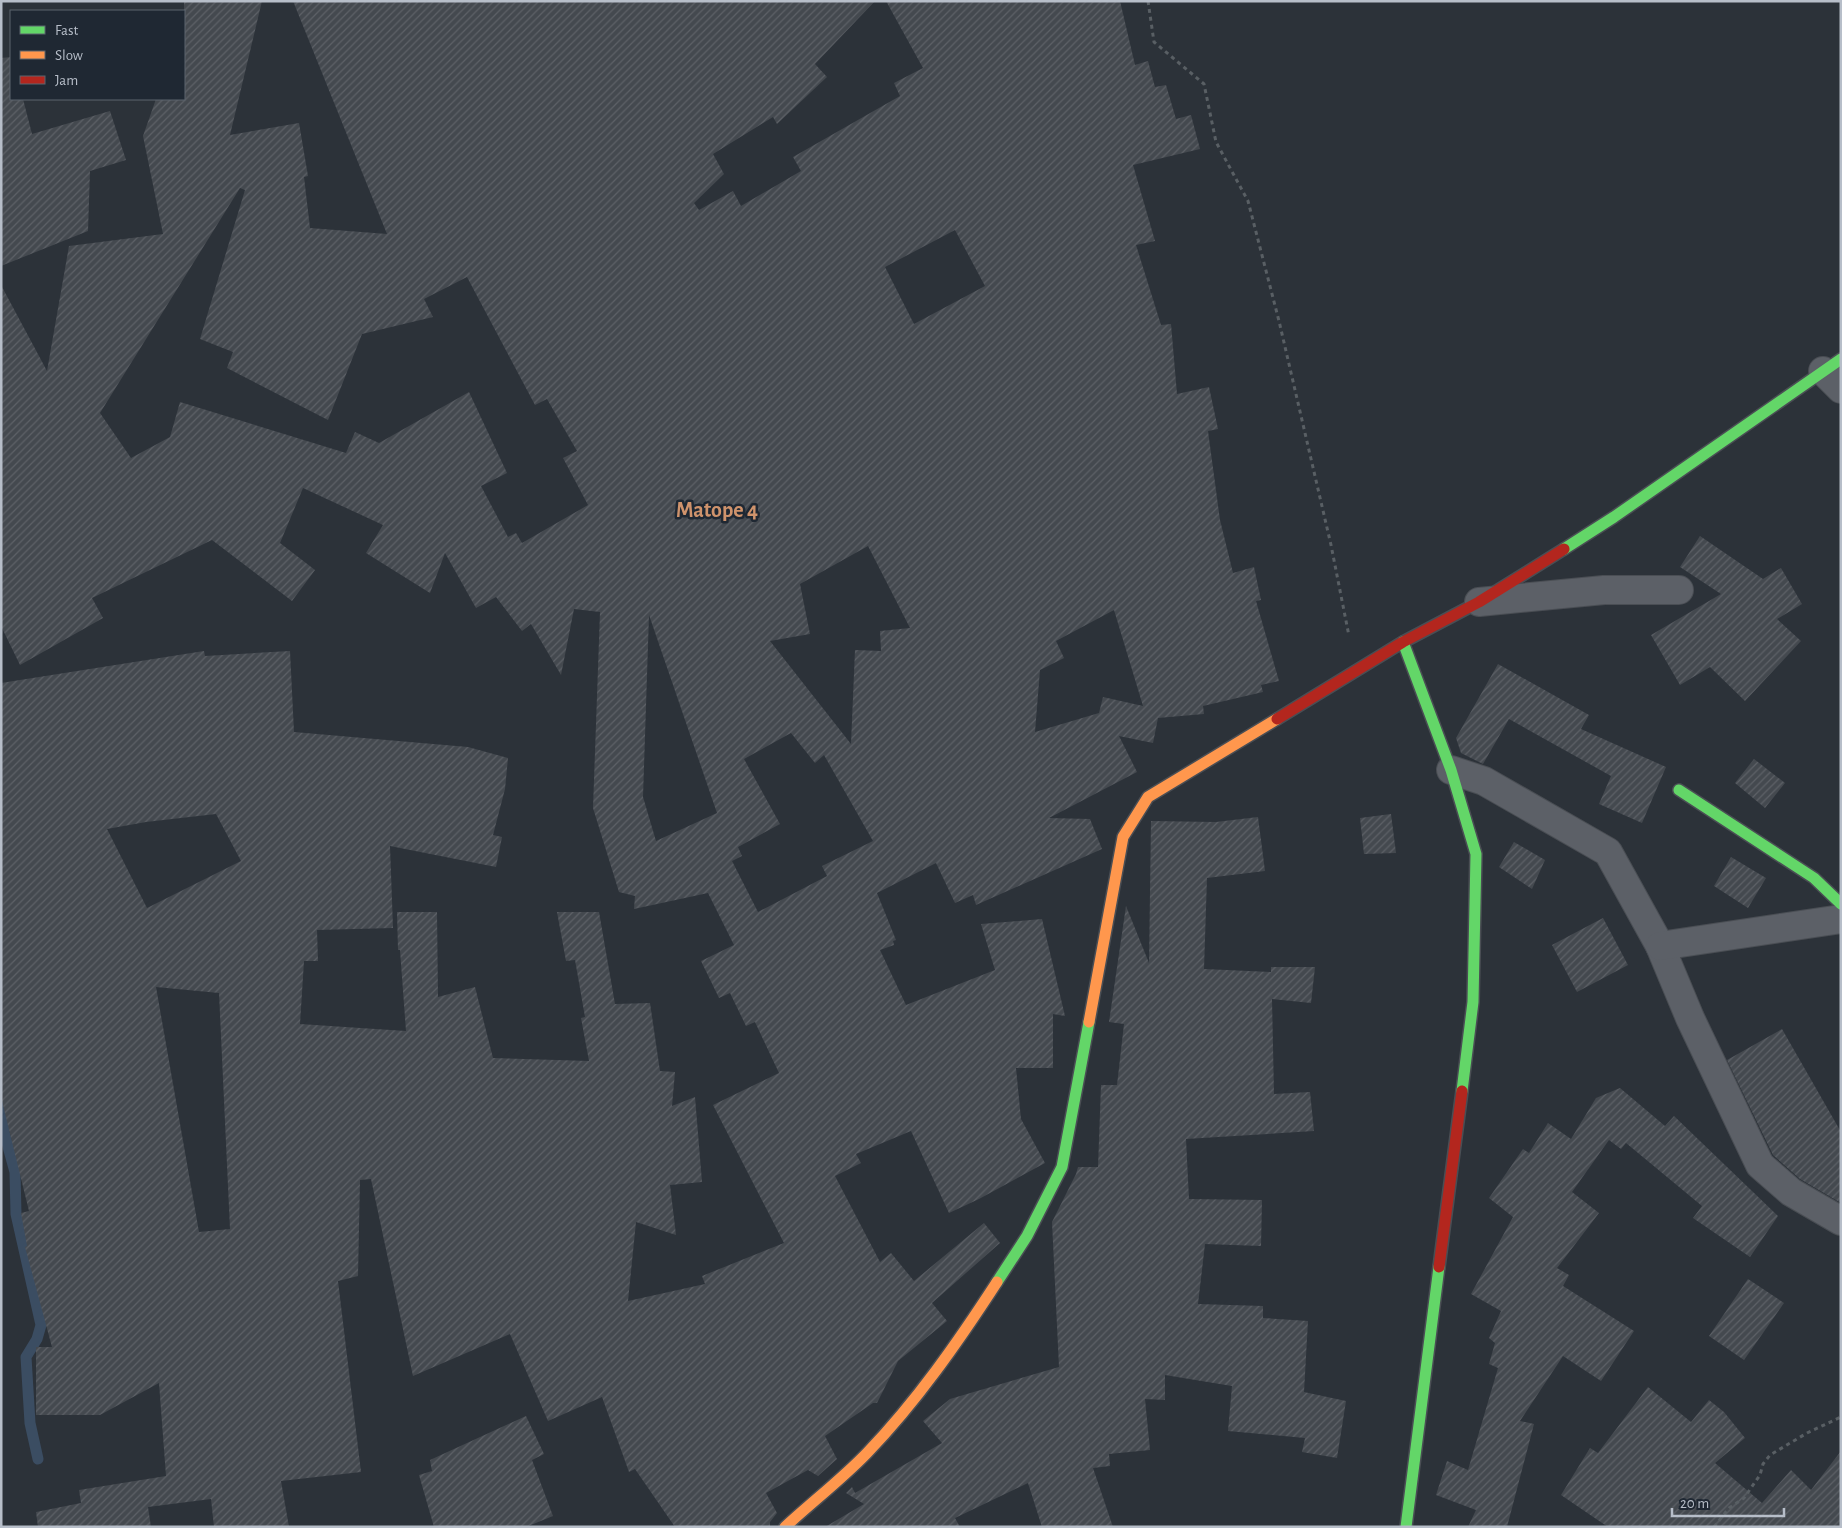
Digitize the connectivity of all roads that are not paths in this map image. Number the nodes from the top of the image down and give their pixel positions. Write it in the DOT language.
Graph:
graph roads {
  1 [pos="1835,373"];
  2 [pos="1679,590"];
  3 [pos="1479,602"];
  4 [pos="1403,642"];
  5 [pos="1451,770"];
  6 [pos="1679,790"];
  7 [pos="1841,904"];
  8 [pos="1841,919"];
  9 [pos="1660,946"];
  10 [pos="1841,1221"];
  11 [pos="784,1527"];
  12 [pos="1406,1527"];
  1 -- 3 [label="street"];
  2 -- 3 [label="street"];
  3 -- 4 [label="street"];
  4 -- 5 [label="street"];
  4 -- 11 [label="street"];
  5 -- 9 [label="street"];
  5 -- 12 [label="street"];
  6 -- 7 [label="street"];
  8 -- 9 [label="street"];
  9 -- 10 [label="street"];
}
